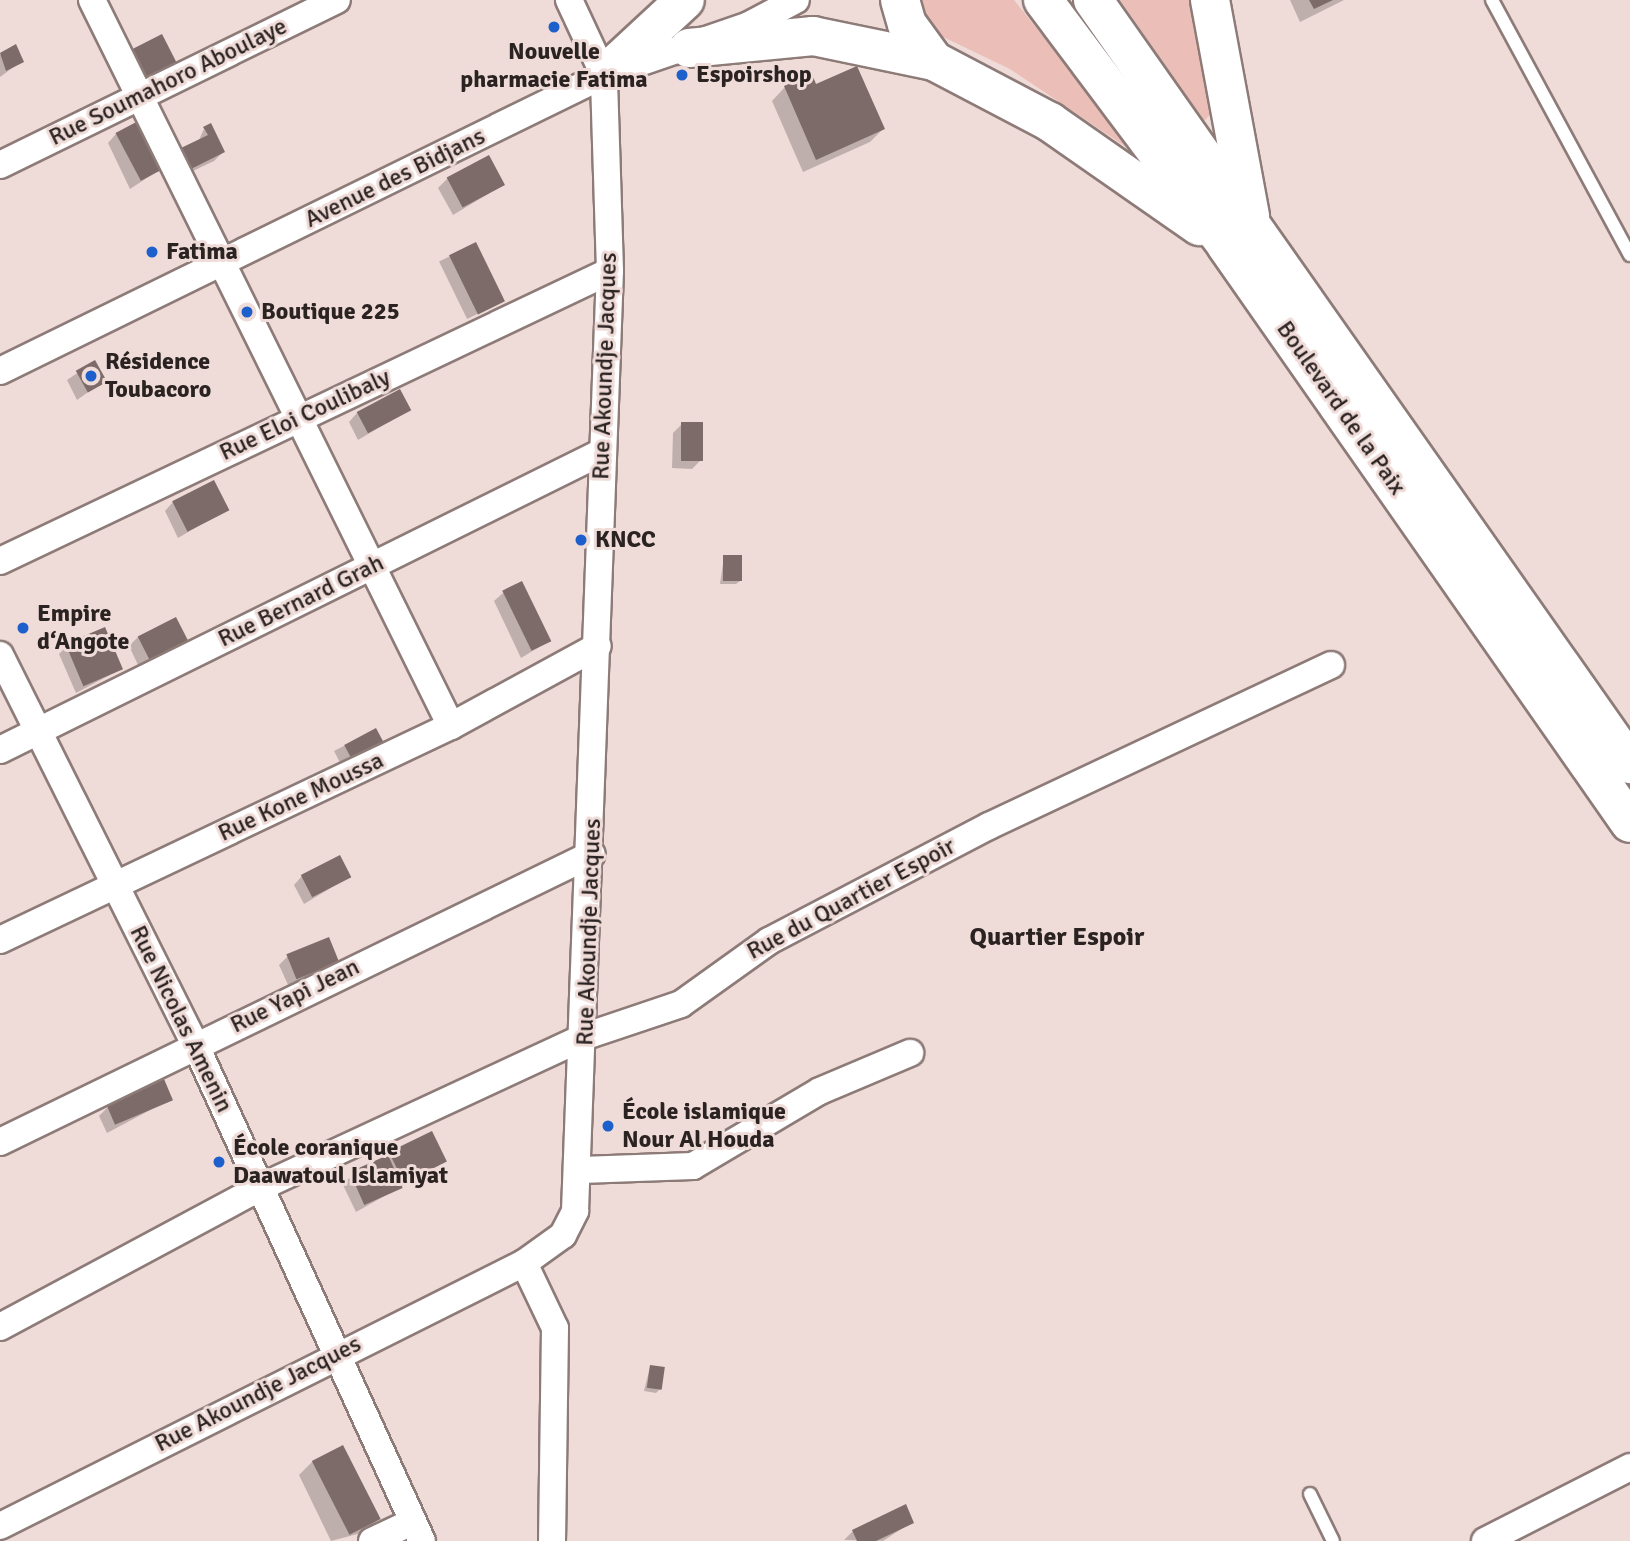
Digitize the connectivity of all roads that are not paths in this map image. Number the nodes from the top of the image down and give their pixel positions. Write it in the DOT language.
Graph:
graph roads {
  1 [pos="92,0"];
  2 [pos="337,0"];
  3 [pos="569,0"];
  4 [pos="685,0"];
  5 [pos="796,0"];
  6 [pos="900,0"];
  7 [pos="1043,0"];
  8 [pos="1093,0"];
  9 [pos="1210,0"];
  10 [pos="1492,0"];
  11 [pos="689,48"];
  12 [pos="934,61"];
  13 [pos="604,75"];
  14 [pos="138,96"];
  15 [pos="0,165"];
  16 [pos="1239,237"];
  17 [pos="1630,255"];
  18 [pos="221,262"];
  19 [pos="610,271"];
  20 [pos="0,371"];
  21 [pos="301,416"];
  22 [pos="602,452"];
  23 [pos="0,561"];
  24 [pos="373,565"];
  25 [pos="598,646"];
  26 [pos="0,655"];
  27 [pos="1331,665"];
  28 [pos="451,726"];
  29 [pos="38,731"];
  30 [pos="0,750"];
  31 [pos="1630,764"];
  32 [pos="1630,823"];
  33 [pos="592,854"];
  34 [pos="115,884"];
  35 [pos="0,940"];
  36 [pos="586,1036"];
  37 [pos="195,1044"];
  38 [pos="910,1054"];
  39 [pos="0,1142"];
  40 [pos="581,1170"];
  41 [pos="261,1187"];
  42 [pos="524,1262"];
  43 [pos="0,1327"];
  44 [pos="336,1353"];
  45 [pos="1630,1468"];
  46 [pos="1310,1494"];
  47 [pos="0,1526"];
  48 [pos="417,1532"];
  49 [pos="372,1541"];
  50 [pos="552,1541"];
  51 [pos="1333,1541"];
  52 [pos="1485,1541"];
  1 -- 14 [label="street"];
  2 -- 14 [label="street, Rue Soumahoro Aboulaye"];
  3 -- 13 [label="street, Rue Akoundje Jacques"];
  4 -- 13 [label="main road"];
  5 -- 11 [label="street, Avenue des Bidjans"];
  6 -- 12 [label="main road"];
  7 -- 16 [label="main road, Boulevard de la Paix"];
  8 -- 16 [label="main road, Boulevard de la Paix"];
  9 -- 16 [label="main road"];
  10 -- 17 [label="lane"];
  11 -- 12 [label="main road"];
  11 -- 13 [label="street, Avenue des Bidjans"];
  12 -- 16 [label="main road"];
  13 -- 18 [label="street, Avenue des Bidjans"];
  13 -- 19 [label="street, Rue Akoundje Jacques"];
  14 -- 15 [label="street, Rue Soumahoro Aboulaye"];
  14 -- 18 [label="street"];
  16 -- 31 [label="main road, Boulevard de la Paix"];
  16 -- 32 [label="main road, Boulevard de la Paix"];
  18 -- 20 [label="street, Avenue des Bidjans"];
  18 -- 21 [label="street"];
  19 -- 21 [label="street, Rue Eloi Coulibaly"];
  19 -- 22 [label="street, Rue Akoundje Jacques"];
  21 -- 23 [label="street, Rue Eloi Coulibaly"];
  21 -- 24 [label="street"];
  22 -- 24 [label="street, Rue Bernard Grah"];
  22 -- 25 [label="street, Rue Akoundje Jacques"];
  24 -- 28 [label="street"];
  24 -- 29 [label="street, Rue Bernard Grah"];
  25 -- 28 [label="street, Rue Kone Moussa"];
  25 -- 33 [label="street, Rue Akoundje Jacques"];
  26 -- 29 [label="street, Rue Nicolas Amenin"];
  27 -- 36 [label="street, Rue du Quartier Espoir"];
  28 -- 34 [label="street, Rue Kone Moussa"];
  29 -- 30 [label="street, Rue Bernard Grah"];
  29 -- 34 [label="street, Rue Nicolas Amenin"];
  33 -- 36 [label="street, Rue Akoundje Jacques"];
  33 -- 37 [label="street, Rue Yapi Jean"];
  34 -- 35 [label="street, Rue Kone Moussa"];
  34 -- 37 [label="street, Rue Nicolas Amenin"];
  36 -- 40 [label="street, Rue Akoundje Jacques"];
  36 -- 41 [label="street, Rue du Quartier Espoir"];
  37 -- 39 [label="street, Rue Yapi Jean"];
  37 -- 41 [label="street, Rue Nicolas Amenin"];
  38 -- 40 [label="street"];
  40 -- 42 [label="street, Rue Akoundje Jacques"];
  41 -- 43 [label="street, Rue du Quartier Espoir"];
  41 -- 44 [label="street, Rue Nicolas Amenin"];
  42 -- 44 [label="street, Rue Akoundje Jacques"];
  42 -- 50 [label="street"];
  44 -- 47 [label="street, Rue Akoundje Jacques"];
  44 -- 48 [label="street, Rue Nicolas Amenin"];
  45 -- 52 [label="street"];
  46 -- 51 [label="lane"];
  48 -- 49 [label="street"];
}
